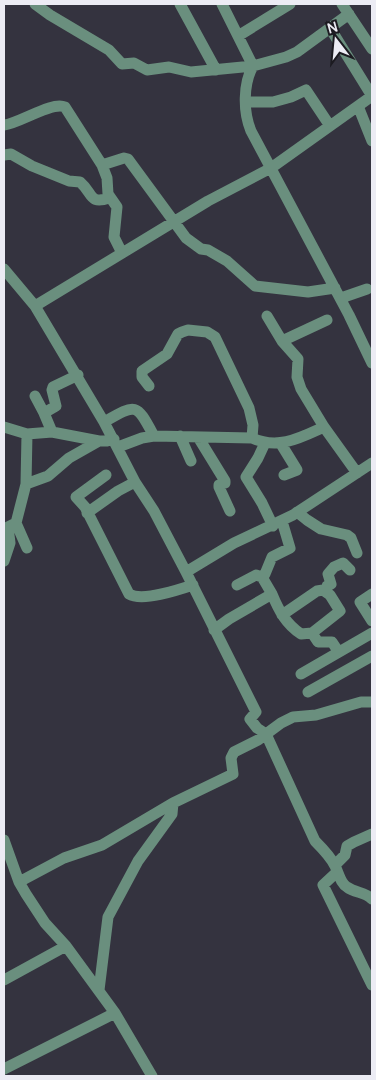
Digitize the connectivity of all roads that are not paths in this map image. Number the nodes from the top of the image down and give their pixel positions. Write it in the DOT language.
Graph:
graph roads {
  1 [pos="35,4"];
  2 [pos="180,4"];
  3 [pos="222,4"];
  4 [pos="290,4"];
  5 [pos="342,4"];
  6 [pos="349,14"];
  7 [pos="330,28"];
  8 [pos="368,31"];
  9 [pos="238,36"];
  10 [pos="372,49"];
  11 [pos="253,66"];
  12 [pos="216,70"];
  13 [pos="372,96"];
  14 [pos="246,102"];
  15 [pos="358,106"];
  16 [pos="4,124"];
  17 [pos="330,126"];
  18 [pos="372,141"];
  19 [pos="4,155"];
  20 [pos="102,165"];
  21 [pos="271,168"];
  22 [pos="110,198"];
  23 [pos="174,220"];
  24 [pos="122,253"];
  25 [pos="4,269"];
  26 [pos="367,289"];
  27 [pos="338,293"];
  28 [pos="35,306"];
  29 [pos="267,316"];
  30 [pos="328,320"];
  31 [pos="282,341"];
  32 [pos="372,363"];
  33 [pos="78,375"];
  34 [pos="149,386"];
  35 [pos="35,396"];
  36 [pos="44,413"];
  37 [pos="104,422"];
  38 [pos="4,427"];
  39 [pos="324,427"];
  40 [pos="52,432"];
  41 [pos="26,434"];
  42 [pos="154,436"];
  43 [pos="180,436"];
  44 [pos="198,437"];
  45 [pos="252,438"];
  46 [pos="99,441"];
  47 [pos="116,443"];
  48 [pos="265,443"];
  49 [pos="281,444"];
  50 [pos="191,461"];
  51 [pos="372,463"];
  52 [pos="357,473"];
  53 [pos="284,475"];
  54 [pos="106,476"];
  55 [pos="135,482"];
  56 [pos="26,484"];
  57 [pos="230,511"];
  58 [pos="297,512"];
  59 [pos="87,513"];
  60 [pos="9,523"];
  61 [pos="277,523"];
  62 [pos="27,548"];
  63 [pos="357,553"];
  64 [pos="4,561"];
  65 [pos="350,570"];
  66 [pos="186,572"];
  67 [pos="262,577"];
  68 [pos="193,585"];
  69 [pos="237,585"];
  70 [pos="326,591"];
  71 [pos="272,594"];
  72 [pos="372,594"];
  73 [pos="282,615"];
  74 [pos="372,621"];
  75 [pos="214,630"];
  76 [pos="372,632"];
  77 [pos="312,633"];
  78 [pos="333,654"];
  79 [pos="372,656"];
  80 [pos="301,674"];
  81 [pos="339,675"];
  82 [pos="308,692"];
  83 [pos="372,702"];
  84 [pos="266,734"];
  85 [pos="173,803"];
  86 [pos="372,834"];
  87 [pos="4,840"];
  88 [pos="336,868"];
  89 [pos="19,882"];
  90 [pos="372,899"];
  91 [pos="66,946"];
  92 [pos="4,980"];
  93 [pos="372,985"];
  94 [pos="99,990"];
  95 [pos="115,1013"];
  96 [pos="4,1070"];
  97 [pos="152,1076"];
  1 -- 12 [label="street"];
  2 -- 12 [label="street"];
  3 -- 9 [label="street"];
  4 -- 9 [label="street"];
  5 -- 6 [label="street"];
  6 -- 7 [label="street"];
  6 -- 8 [label="street"];
  7 -- 11 [label="street"];
  7 -- 13 [label="street"];
  8 -- 10 [label="street"];
  9 -- 11 [label="street"];
  11 -- 12 [label="street"];
  11 -- 14 [label="street"];
  13 -- 15 [label="street"];
  14 -- 17 [label="street"];
  14 -- 21 [label="street"];
  15 -- 17 [label="street"];
  15 -- 18 [label="street"];
  16 -- 20 [label="street"];
  17 -- 21 [label="street"];
  19 -- 22 [label="street"];
  20 -- 22 [label="street"];
  20 -- 23 [label="street"];
  21 -- 23 [label="street"];
  21 -- 27 [label="street"];
  22 -- 24 [label="street"];
  23 -- 24 [label="street"];
  23 -- 27 [label="street"];
  24 -- 28 [label="street"];
  25 -- 28 [label="street"];
  26 -- 27 [label="street"];
  27 -- 32 [label="street"];
  28 -- 33 [label="street"];
  29 -- 31 [label="street"];
  30 -- 31 [label="street"];
  31 -- 39 [label="street"];
  33 -- 36 [label="street"];
  33 -- 37 [label="street"];
  34 -- 45 [label="street"];
  35 -- 36 [label="street"];
  36 -- 40 [label="street"];
  37 -- 42 [label="street"];
  37 -- 47 [label="street"];
  38 -- 41 [label="street"];
  39 -- 49 [label="street"];
  39 -- 52 [label="street"];
  40 -- 41 [label="street"];
  40 -- 46 [label="street"];
  41 -- 56 [label="street"];
  42 -- 43 [label="street"];
  42 -- 47 [label="street"];
  43 -- 44 [label="street"];
  43 -- 50 [label="street"];
  44 -- 45 [label="street"];
  44 -- 57 [label="street"];
  45 -- 48 [label="street"];
  46 -- 47 [label="street"];
  46 -- 56 [label="street"];
  47 -- 55 [label="street"];
  48 -- 49 [label="street"];
  48 -- 61 [label="street"];
  49 -- 53 [label="street"];
  51 -- 52 [label="street"];
  52 -- 58 [label="street"];
  54 -- 59 [label="street"];
  55 -- 59 [label="street"];
  55 -- 66 [label="street"];
  56 -- 60 [label="street"];
  58 -- 61 [label="street"];
  58 -- 63 [label="street"];
  59 -- 68 [label="street"];
  60 -- 62 [label="street"];
  60 -- 64 [label="street"];
  61 -- 66 [label="street"];
  61 -- 67 [label="street"];
  65 -- 70 [label="street"];
  66 -- 68 [label="street"];
  67 -- 69 [label="street"];
  67 -- 71 [label="street"];
  68 -- 75 [label="street"];
  70 -- 73 [label="street"];
  70 -- 77 [label="street"];
  71 -- 73 [label="street"];
  71 -- 75 [label="street"];
  72 -- 74 [label="street"];
  73 -- 77 [label="street"];
  75 -- 84 [label="street"];
  76 -- 78 [label="street"];
  77 -- 78 [label="street"];
  78 -- 80 [label="street"];
  78 -- 81 [label="street"];
  79 -- 81 [label="street"];
  81 -- 82 [label="street"];
  83 -- 84 [label="street"];
  84 -- 85 [label="street"];
  84 -- 88 [label="street"];
  85 -- 89 [label="street"];
  85 -- 94 [label="street"];
  86 -- 88 [label="street"];
  87 -- 89 [label="street"];
  88 -- 90 [label="street"];
  88 -- 93 [label="street"];
  89 -- 91 [label="street"];
  91 -- 92 [label="street"];
  91 -- 94 [label="street"];
  94 -- 95 [label="street"];
  95 -- 96 [label="street"];
  95 -- 97 [label="street"];
}
